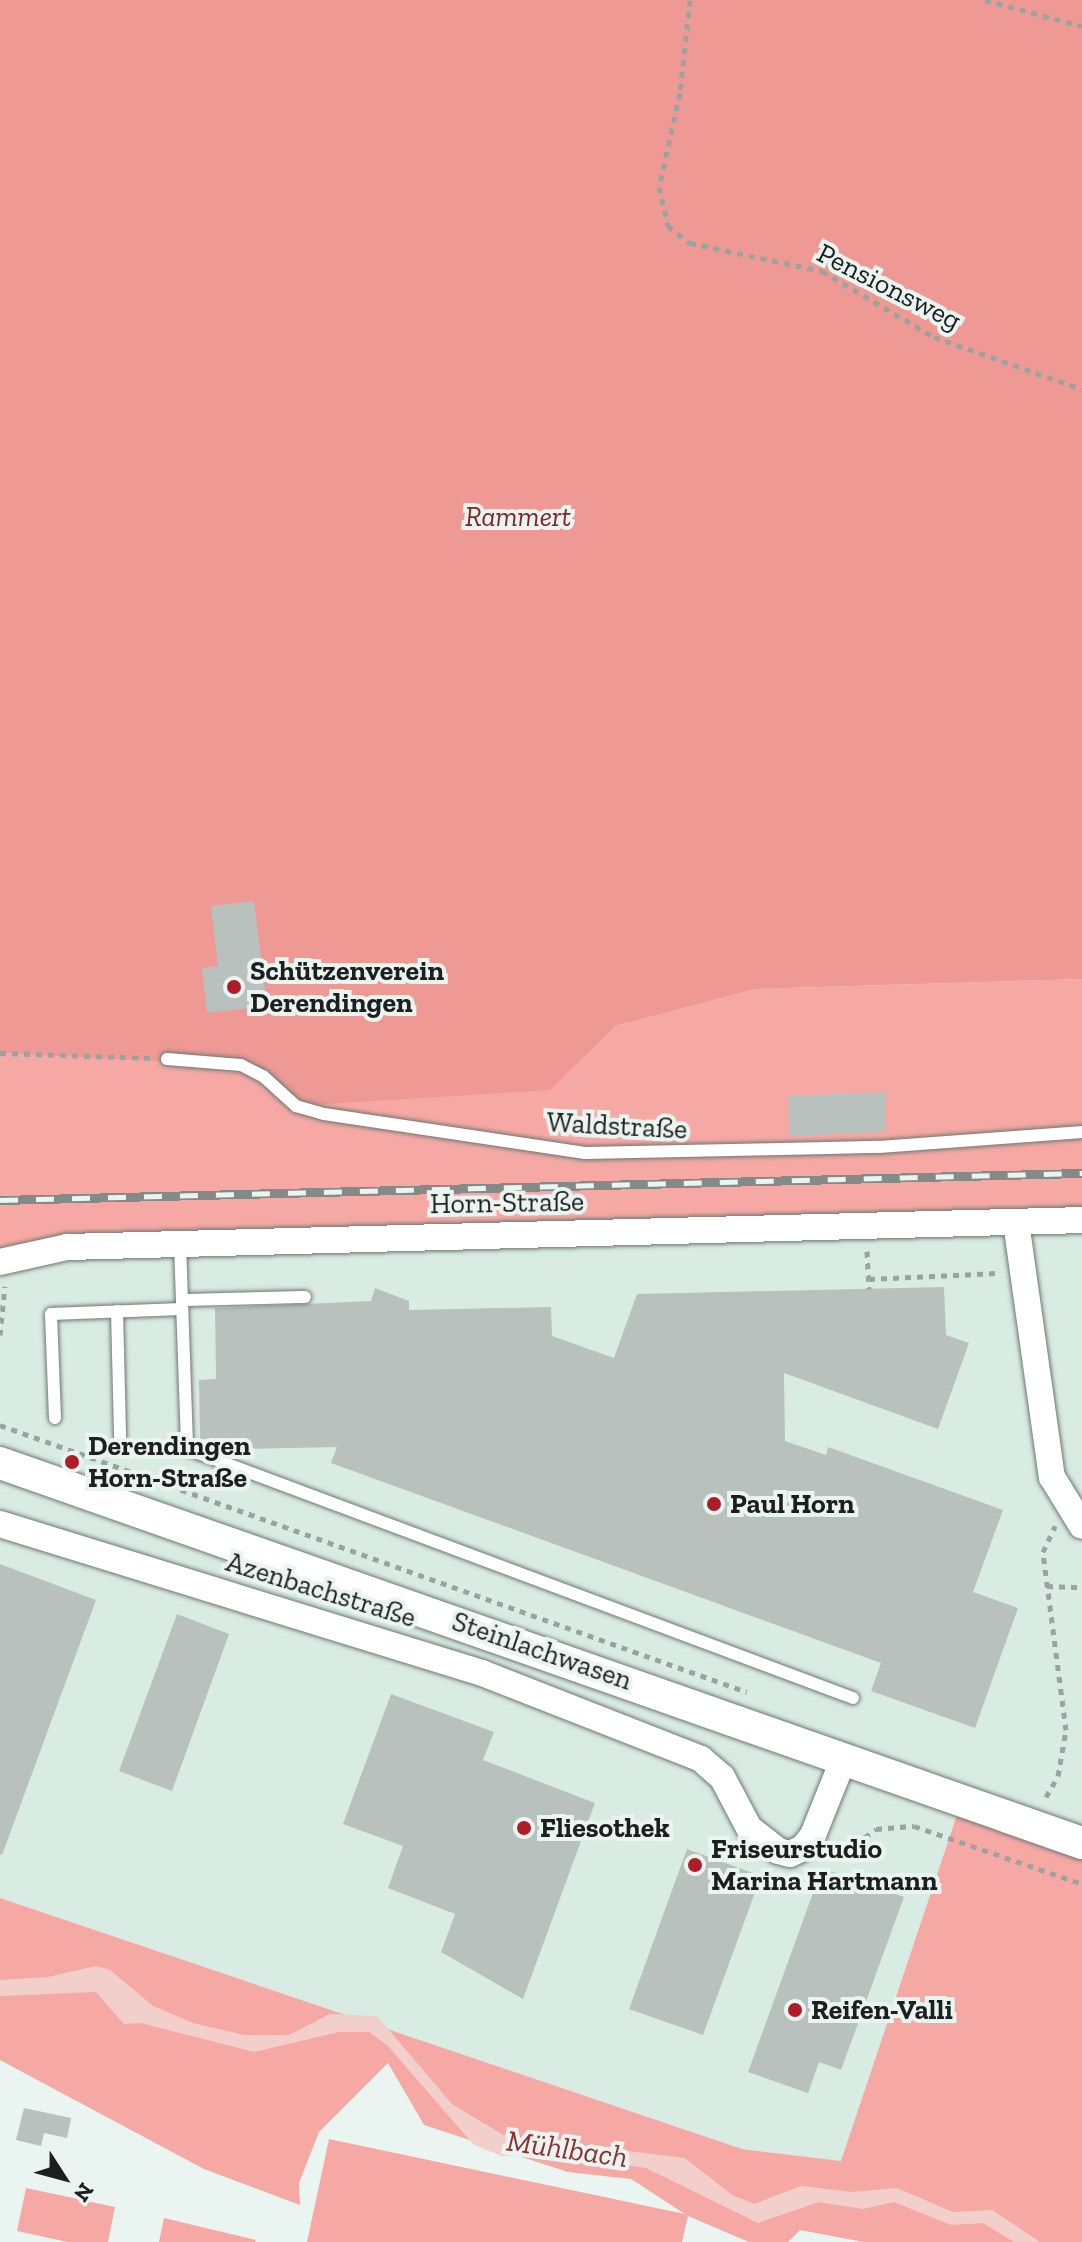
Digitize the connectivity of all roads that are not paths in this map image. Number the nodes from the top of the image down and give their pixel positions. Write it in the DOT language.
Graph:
graph roads {
  1 [pos="167,1059"];
  2 [pos="1082,1132"];
  3 [pos="1082,1220"];
  4 [pos="1016,1222"];
  5 [pos="180,1244"];
  6 [pos="3,1262"];
  7 [pos="305,1297"];
  8 [pos="182,1305"];
  9 [pos="117,1311"];
  10 [pos="55,1418"];
  11 [pos="120,1437"];
  12 [pos="0,1463"];
  13 [pos="0,1524"];
  14 [pos="1082,1526"];
  15 [pos="853,1698"];
  16 [pos="844,1758"];
  17 [pos="1082,1843"];
  1 -- 2 [label="lane, Waldstraße"];
  3 -- 4 [label="street, Horn-Straße"];
  4 -- 5 [label="street, Horn-Straße"];
  4 -- 14 [label="street"];
  5 -- 6 [label="street, Horn-Straße"];
  5 -- 8 [label="lane"];
  7 -- 8 [label="lane"];
  8 -- 9 [label="lane"];
  8 -- 15 [label="lane"];
  9 -- 10 [label="lane"];
  9 -- 11 [label="lane"];
  12 -- 16 [label="street, Steinlachwasen"];
  13 -- 16 [label="street, Azenbachstraße"];
  16 -- 17 [label="street, Steinlachwasen"];
}
